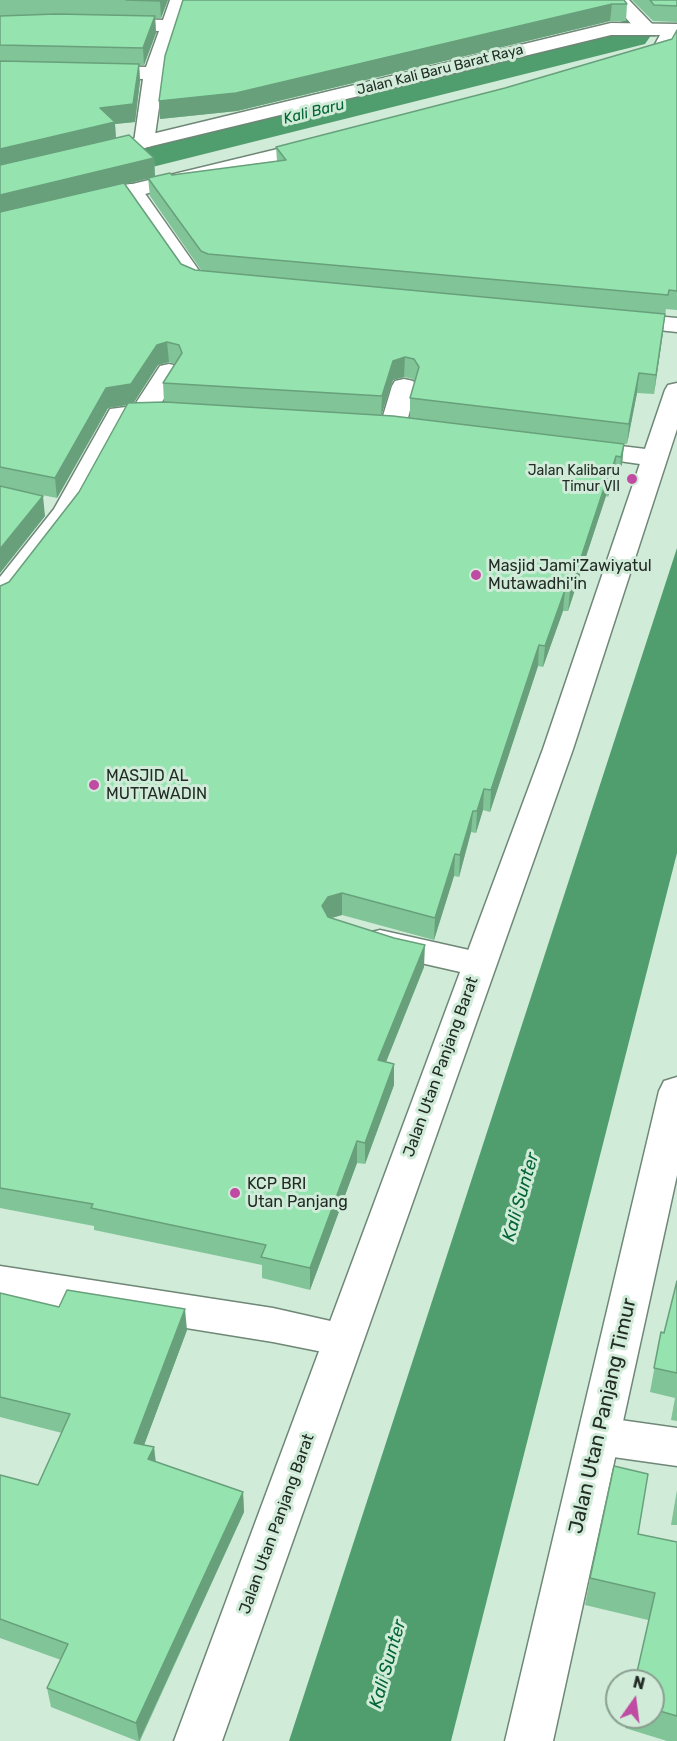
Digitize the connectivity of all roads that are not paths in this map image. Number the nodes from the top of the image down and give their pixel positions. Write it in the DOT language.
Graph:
graph roads {
  1 [pos="179,0"];
  2 [pos="619,0"];
  3 [pos="90,23"];
  4 [pos="169,26"];
  5 [pos="648,31"];
  6 [pos="674,31"];
  7 [pos="608,68"];
  8 [pos="71,71"];
  9 [pos="154,73"];
  10 [pos="339,141"];
  11 [pos="144,142"];
  12 [pos="78,158"];
  13 [pos="131,190"];
  14 [pos="0,223"];
  15 [pos="244,285"];
  16 [pos="598,318"];
  17 [pos="677,325"];
  18 [pos="169,371"];
  19 [pos="404,386"];
  20 [pos="677,390"];
  21 [pos="143,412"];
  22 [pos="190,414"];
  23 [pos="392,427"];
  24 [pos="555,446"];
  25 [pos="654,458"];
  26 [pos="0,596"];
  27 [pos="350,933"];
  28 [pos="478,964"];
  29 [pos="677,1091"];
  30 [pos="0,1282"];
  31 [pos="343,1339"];
  32 [pos="598,1436"];
  33 [pos="677,1447"];
  34 [pos="198,1741"];
  35 [pos="529,1741"];
  1 -- 4 [label="street"];
  2 -- 5 [label="street"];
  3 -- 4 [label="street"];
  4 -- 9 [label="street"];
  5 -- 6 [label="street, Jalan Kali Baru Barat Raya"];
  5 -- 11 [label="street, Jalan Kali Baru Barat Raya"];
  6 -- 7 [label="street"];
  8 -- 9 [label="street"];
  9 -- 11 [label="street"];
  10 -- 13 [label="street"];
  11 -- 12 [label="street, Jalan Kali Baru Barat Raya"];
  13 -- 14 [label="street"];
  13 -- 15 [label="street"];
  16 -- 17 [label="street"];
  18 -- 21 [label="street"];
  19 -- 23 [label="street"];
  20 -- 25 [label="street, Jalan Utan Panjang Barat"];
  21 -- 22 [label="street"];
  21 -- 26 [label="street"];
  24 -- 25 [label="street"];
  25 -- 28 [label="street, Jalan Utan Panjang Barat"];
  27 -- 28 [label="street"];
  28 -- 31 [label="street, Jalan Utan Panjang Barat"];
  29 -- 32 [label="street, Jalan Utan Panjang Timur"];
  30 -- 31 [label="street"];
  31 -- 34 [label="street, Jalan Utan Panjang Barat"];
  32 -- 33 [label="street"];
  32 -- 35 [label="street, Jalan Utan Panjang Timur"];
}
